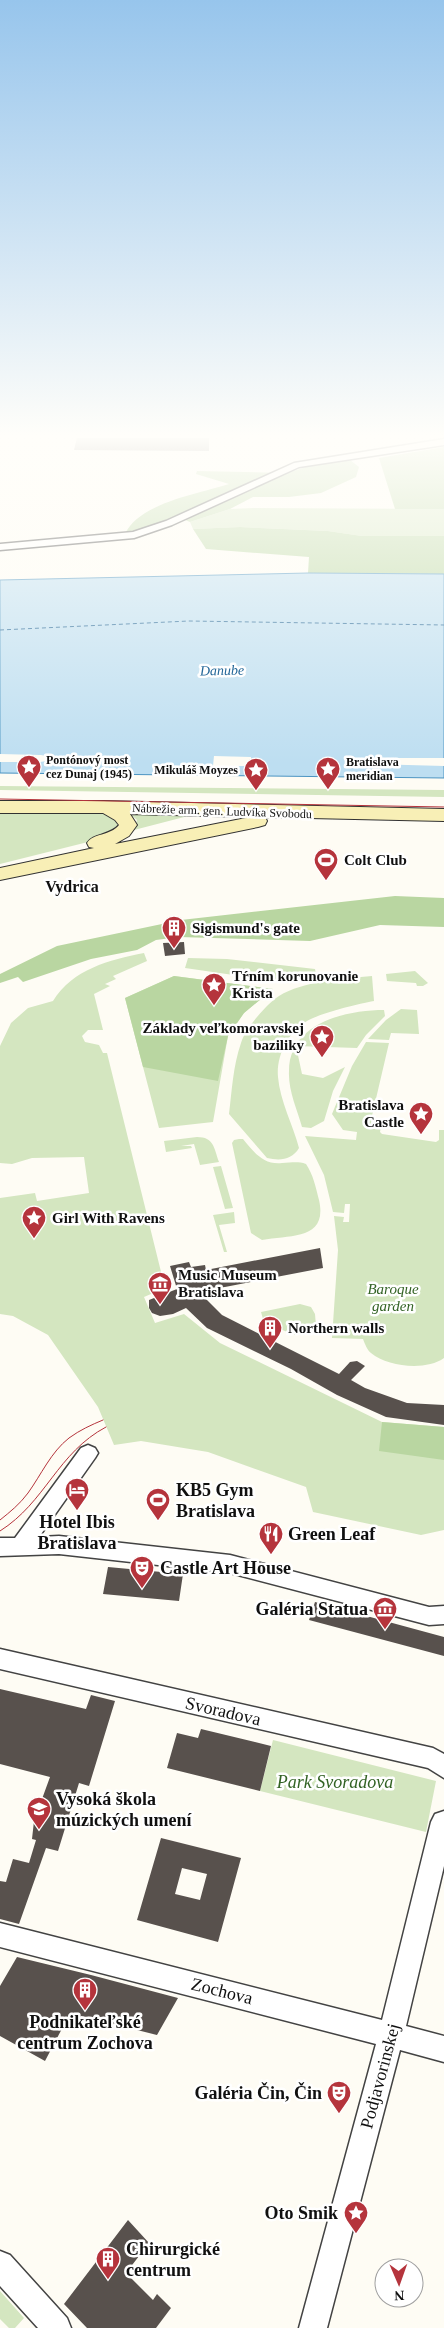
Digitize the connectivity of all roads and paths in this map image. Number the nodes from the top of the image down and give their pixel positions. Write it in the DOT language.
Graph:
graph roads {
  1 [pos="0,795"];
  2 [pos="444,800"];
  3 [pos="206,803"];
  4 [pos="0,807"];
  5 [pos="104,807"];
  6 [pos="322,814"];
  7 [pos="444,815"];
  8 [pos="154,841"];
  9 [pos="83,846"];
  10 [pos="129,847"];
  11 [pos="0,866"];
  12 [pos="0,874"];
  13 [pos="0,883"];
  14 [pos="88,1453"];
  15 [pos="21,1546"];
  16 [pos="0,1547"];
  17 [pos="439,1617"];
  18 [pos="0,1659"];
  19 [pos="444,1767"];
  20 [pos="443,1822"];
  21 [pos="0,1935"];
  22 [pos="391,2035"];
  23 [pos="444,2049"];
  24 [pos="0,2265"];
  25 [pos="56,2328"];
  26 [pos="312,2328"];
  1 -- 3 [label="main road, Nábrežie arm. gen. Ludvíka Svobodu"];
  2 -- 3 [label="main road, Nábrežie arm. gen. Ludvíka Svobodu"];
  3 -- 5 [label="main road, Nábrežie arm. gen. Ludvíka Svobodu"];
  3 -- 6 [label="main road, Nábrežie arm. gen. Ludvíka Svobodu"];
  3 -- 8 [label="main road"];
  3 -- 9 [label="main road, Nábrežie arm. gen. Ludvíka Svobodu"];
  4 -- 5 [label="main road, Nábrežie arm. gen. Ludvíka Svobodu"];
  5 -- 9 [label="main road"];
  6 -- 7 [label="main road, Nábrežie arm. gen. Ludvíka Svobodu"];
  6 -- 8 [label="main road"];
  8 -- 10 [label="main road"];
  9 -- 11 [label="main road"];
  10 -- 12 [label="main road"];
  10 -- 13 [label="main road"];
  14 -- 15 [label="street"];
  15 -- 16 [label="street"];
  15 -- 17 [label="street"];
  18 -- 19 [label="street, Svoradova"];
  20 -- 22 [label="street, Podjavorinskej"];
  21 -- 22 [label="street, Zochova"];
  22 -- 23 [label="street, Zochova"];
  22 -- 26 [label="street, Podjavorinskej"];
  24 -- 25 [label="street"];
}
